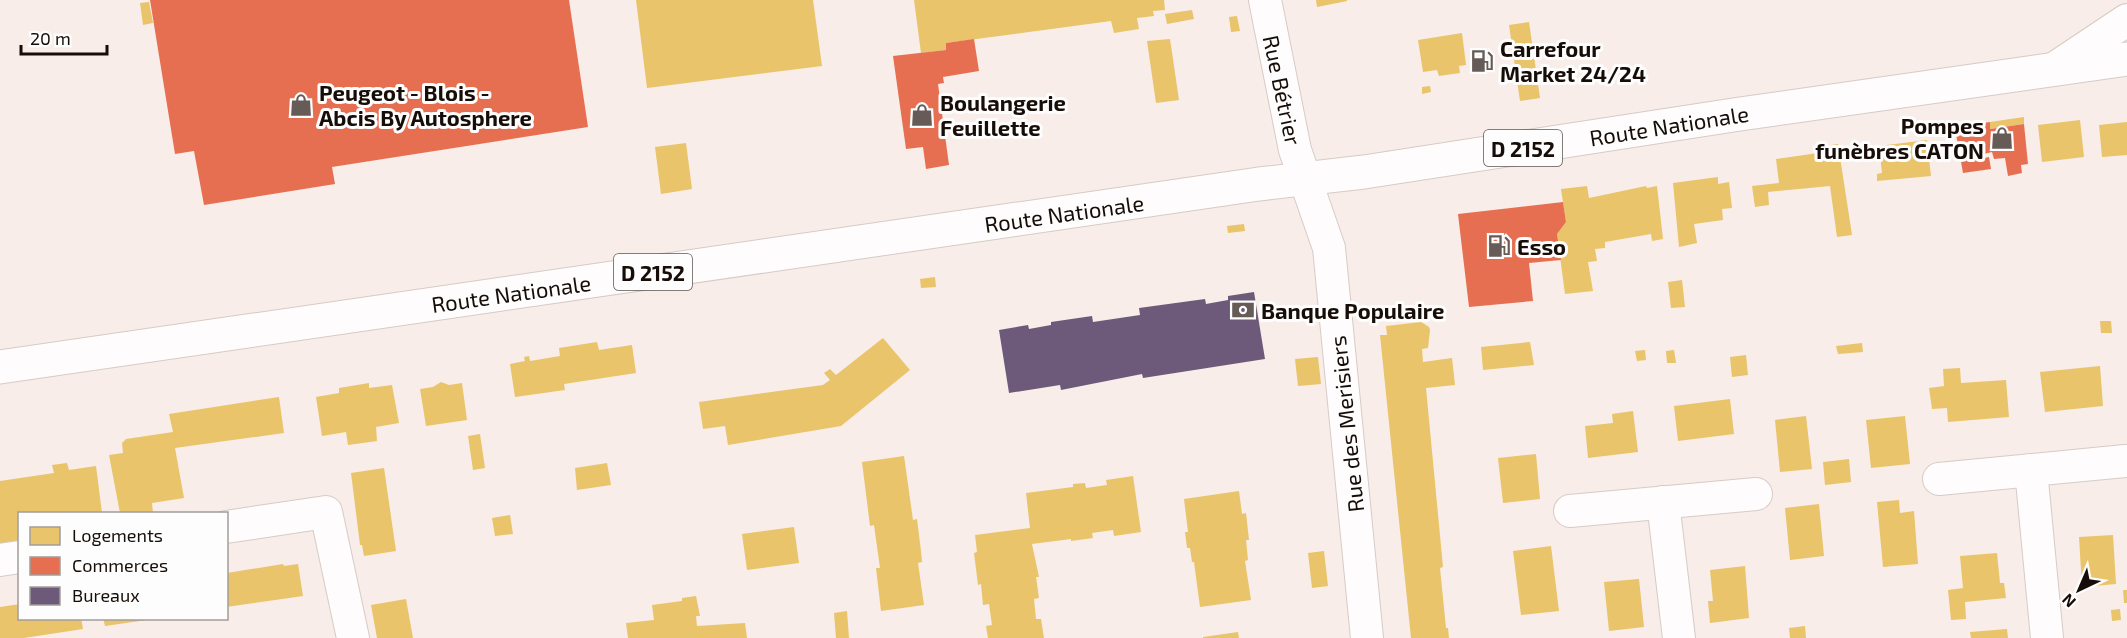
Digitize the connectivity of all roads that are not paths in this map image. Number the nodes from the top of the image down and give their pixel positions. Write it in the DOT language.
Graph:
graph roads {
  1 [pos="1265,0"];
  2 [pos="2127,20"];
  3 [pos="2127,59"];
  4 [pos="2052,70"];
  5 [pos="1305,179"];
  6 [pos="0,367"];
  7 [pos="2125,461"];
  8 [pos="2031,470"];
  9 [pos="1939,479"];
  10 [pos="1756,494"];
  11 [pos="1663,502"];
  12 [pos="1570,511"];
  13 [pos="228,526"];
  14 [pos="18,557"];
  15 [pos="0,560"];
  16 [pos="353,638"];
  17 [pos="1367,638"];
  18 [pos="1679,638"];
  19 [pos="2047,638"];
  1 -- 5 [label="street, Rue Bétrier"];
  2 -- 4 [label="street"];
  3 -- 4 [label="main road, Route Nationale / D 2152"];
  4 -- 5 [label="main road, Route Nationale / D 2152"];
  5 -- 6 [label="main road, Route Nationale / D 2152"];
  5 -- 17 [label="street, Rue des Merisiers"];
  7 -- 8 [label="street"];
  8 -- 9 [label="street"];
  8 -- 19 [label="street"];
  10 -- 11 [label="street"];
  11 -- 12 [label="street"];
  11 -- 18 [label="street"];
  13 -- 16 [label="street"];
  14 -- 15 [label="street"];
}
